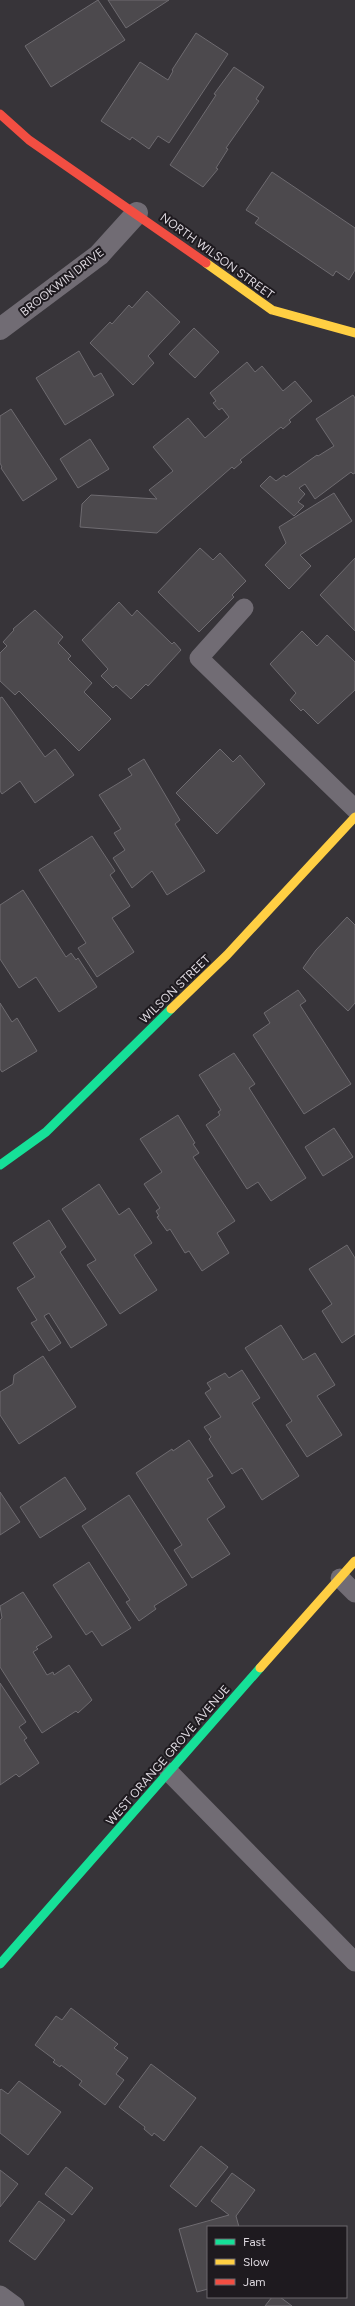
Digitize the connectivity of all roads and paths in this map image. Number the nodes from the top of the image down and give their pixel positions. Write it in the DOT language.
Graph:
graph roads {
  1 [pos="0,114"];
  2 [pos="137,213"];
  3 [pos="0,329"];
  4 [pos="355,332"];
  5 [pos="244,608"];
  6 [pos="355,809"];
  7 [pos="355,817"];
  8 [pos="0,1165"];
  9 [pos="355,1561"];
  10 [pos="340,1578"];
  11 [pos="355,1593"];
  12 [pos="169,1772"];
  13 [pos="355,1962"];
  14 [pos="0,1964"];
  15 [pos="0,2295"];
  16 [pos="15,2306"];
  1 -- 2 [label="street, NORTH WILSON STREET"];
  2 -- 3 [label="street, BROOKWIN DRIVE"];
  2 -- 4 [label="street, NORTH WILSON STREET"];
  5 -- 6 [label="lane"];
  7 -- 8 [label="street, WILSON STREET"];
  9 -- 10 [label="street, WEST ORANGE GROVE AVENUE"];
  10 -- 11 [label="lane"];
  10 -- 12 [label="street, WEST ORANGE GROVE AVENUE"];
  12 -- 13 [label="lane"];
  12 -- 14 [label="street, WEST ORANGE GROVE AVENUE"];
  15 -- 16 [label="lane"];
}
